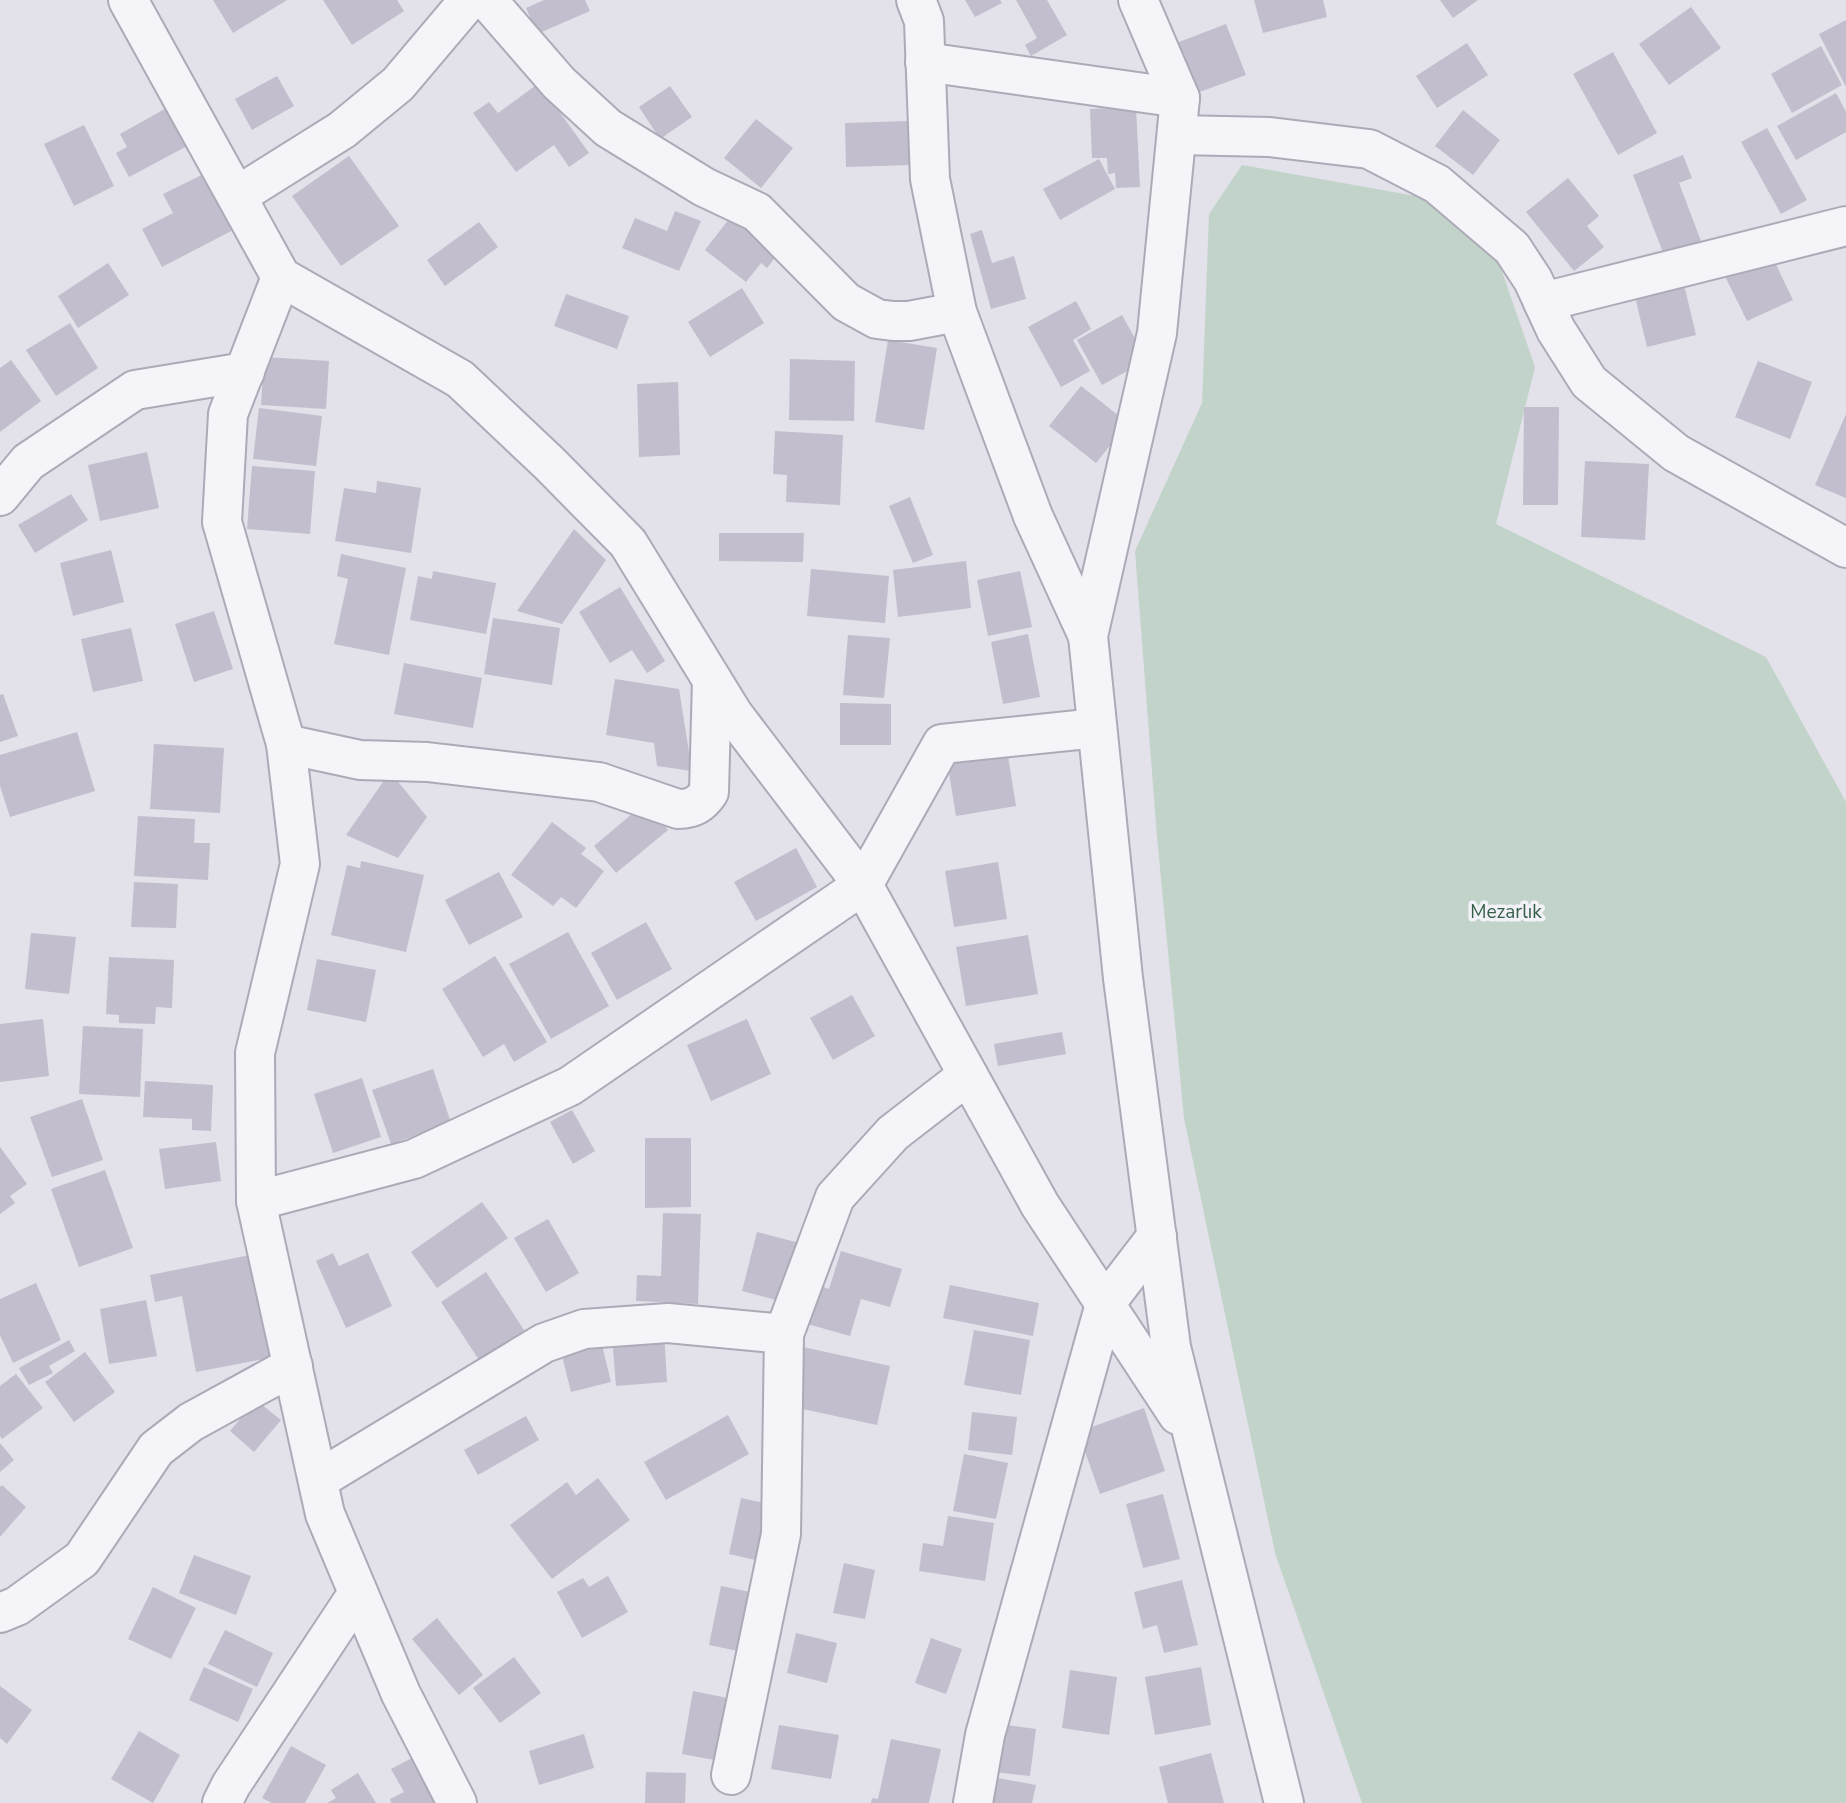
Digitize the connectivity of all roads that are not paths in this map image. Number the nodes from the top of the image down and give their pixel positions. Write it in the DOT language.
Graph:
graph roads {
  1 [pos="128,0"];
  2 [pos="469,0"];
  3 [pos="487,0"];
  4 [pos="916,0"];
  5 [pos="1138,0"];
  6 [pos="925,61"];
  7 [pos="1178,117"];
  8 [pos="237,196"];
  9 [pos="1846,226"];
  10 [pos="281,277"];
  11 [pos="1543,302"];
  12 [pos="957,312"];
  13 [pos="245,372"];
  14 [pos="0,496"];
  15 [pos="1846,548"];
  16 [pos="1088,636"];
  17 [pos="712,680"];
  18 [pos="1097,728"];
  19 [pos="286,744"];
  20 [pos="863,885"];
  21 [pos="968,1075"];
  22 [pos="256,1201"];
  23 [pos="1157,1236"];
  24 [pos="1105,1304"];
  25 [pos="784,1334"];
  26 [pos="293,1366"];
  27 [pos="1194,1440"];
  28 [pos="318,1480"];
  29 [pos="358,1593"];
  30 [pos="0,1613"];
  31 [pos="731,1775"];
  32 [pos="222,1803"];
  33 [pos="457,1803"];
  34 [pos="973,1803"];
  35 [pos="1284,1803"];
  1 -- 8 [label="street"];
  2 -- 8 [label="street"];
  3 -- 12 [label="street"];
  4 -- 6 [label="street"];
  5 -- 7 [label="street"];
  6 -- 7 [label="street"];
  6 -- 12 [label="street"];
  7 -- 11 [label="street"];
  7 -- 16 [label="street"];
  8 -- 10 [label="street"];
  9 -- 11 [label="street"];
  10 -- 13 [label="street"];
  10 -- 17 [label="street"];
  11 -- 15 [label="street"];
  12 -- 16 [label="street"];
  13 -- 14 [label="street"];
  13 -- 19 [label="street"];
  16 -- 18 [label="street"];
  17 -- 19 [label="street"];
  17 -- 20 [label="street"];
  18 -- 20 [label="street"];
  18 -- 23 [label="street"];
  19 -- 22 [label="street"];
  20 -- 21 [label="street"];
  20 -- 22 [label="street"];
  21 -- 24 [label="street"];
  21 -- 25 [label="street"];
  22 -- 26 [label="street"];
  23 -- 24 [label="street"];
  23 -- 27 [label="street"];
  24 -- 27 [label="street"];
  24 -- 34 [label="street"];
  25 -- 28 [label="street"];
  25 -- 31 [label="street"];
  26 -- 28 [label="street"];
  26 -- 30 [label="street"];
  27 -- 35 [label="street"];
  28 -- 29 [label="street"];
  29 -- 32 [label="street"];
  29 -- 33 [label="street"];
}
